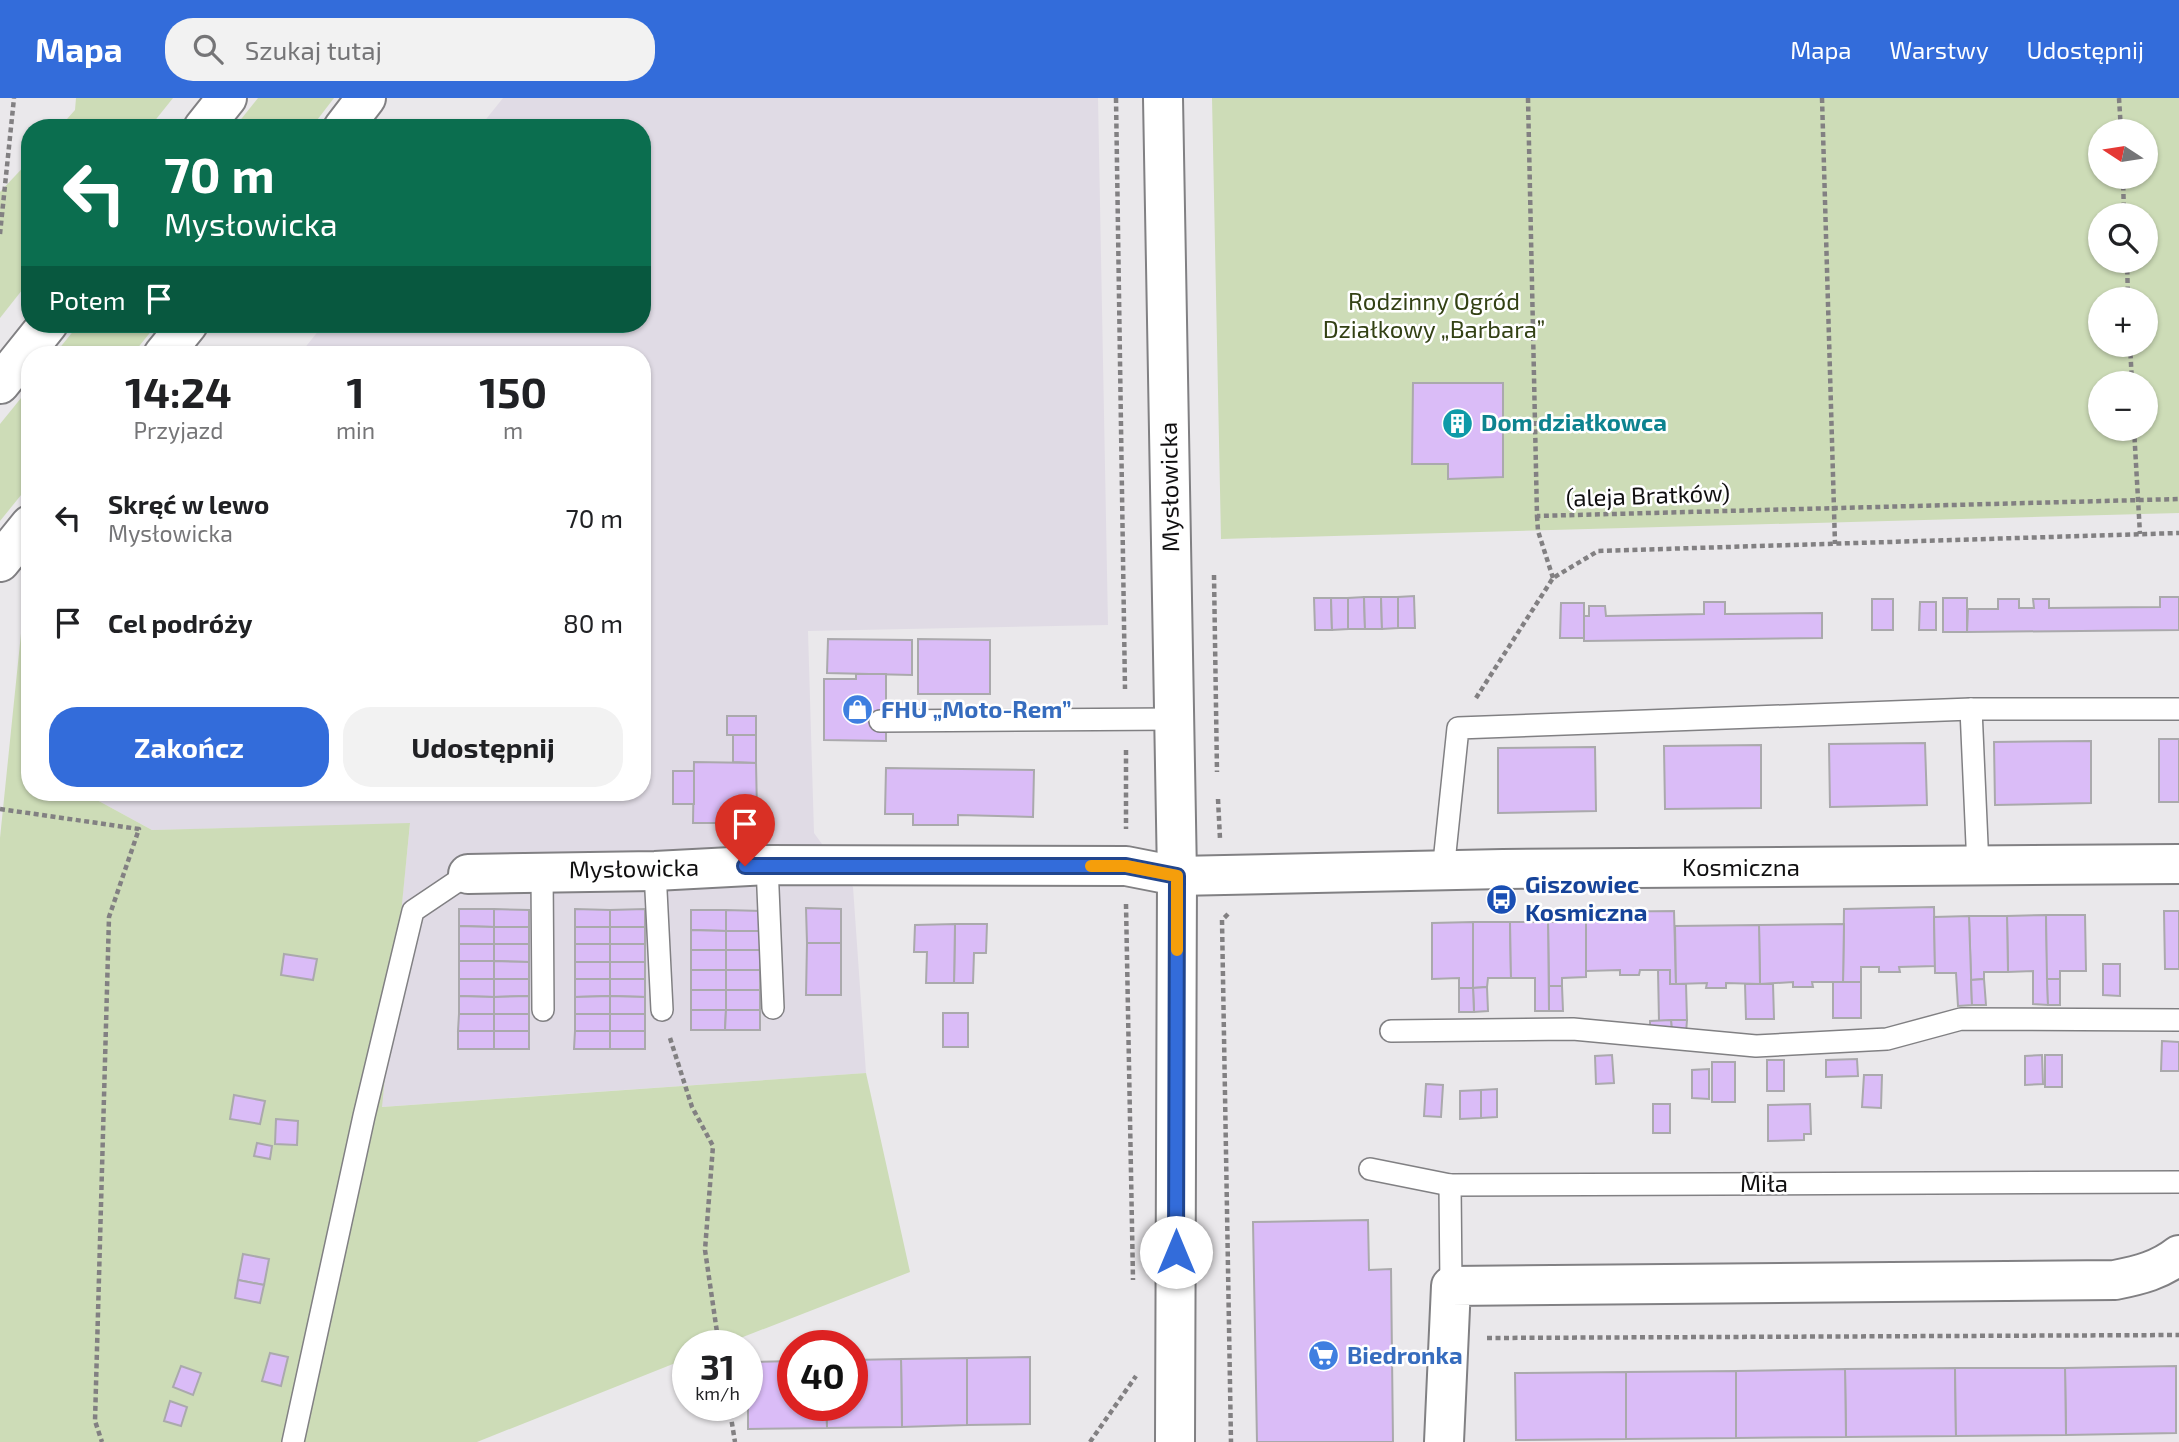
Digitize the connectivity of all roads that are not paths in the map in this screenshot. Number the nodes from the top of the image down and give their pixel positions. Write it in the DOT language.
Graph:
graph roads {
  1 [pos="227,98"];
  2 [pos="366,98"];
  3 [pos="1163,98"];
  4 [pos="210,119"];
  5 [pos="350,119"];
  6 [pos="21,358"];
  7 [pos="0,384"];
  8 [pos="21,535"];
  9 [pos="0,562"];
  10 [pos="1970,709"];
  11 [pos="2179,709"];
  12 [pos="1175,719"];
  13 [pos="880,720"];
  14 [pos="2179,864"];
  15 [pos="767,865"];
  16 [pos="1978,867"];
  17 [pos="542,871"];
  18 [pos="655,871"];
  19 [pos="1443,872"];
  20 [pos="468,874"];
  21 [pos="1177,876"];
  22 [pos="773,1008"];
  23 [pos="543,1010"];
  24 [pos="662,1010"];
  25 [pos="2179,1020"];
  26 [pos="1391,1031"];
  27 [pos="1370,1169"];
  28 [pos="2179,1182"];
  29 [pos="1450,1185"];
  30 [pos="2179,1255"];
  31 [pos="1451,1286"];
  32 [pos="293,1442"];
  33 [pos="1175,1442"];
  34 [pos="1444,1442"];
  1 -- 4 [label="main road"];
  2 -- 5 [label="main road"];
  3 -- 12 [label="main road, Mysłowicka"];
  6 -- 7 [label="main road"];
  8 -- 9 [label="main road"];
  10 -- 11 [label="lane"];
  10 -- 16 [label="lane"];
  10 -- 19 [label="lane"];
  12 -- 13 [label="lane"];
  12 -- 21 [label="main road, Mysłowicka"];
  14 -- 16 [label="main road, Kosmiczna"];
  15 -- 18 [label="main road, Mysłowicka"];
  15 -- 21 [label="main road, Mysłowicka"];
  15 -- 22 [label="lane"];
  16 -- 19 [label="main road, Kosmiczna"];
  17 -- 18 [label="main road, Mysłowicka"];
  17 -- 20 [label="main road, Mysłowicka"];
  17 -- 23 [label="lane"];
  18 -- 24 [label="lane"];
  19 -- 21 [label="main road, Kosmiczna"];
  20 -- 32 [label="lane"];
  21 -- 33 [label="main road, Mysłowicka"];
  25 -- 26 [label="lane"];
  27 -- 29 [label="lane, Miła"];
  28 -- 29 [label="lane, Miła"];
  29 -- 31 [label="lane"];
  30 -- 31 [label="main road"];
  31 -- 34 [label="main road"];
}
